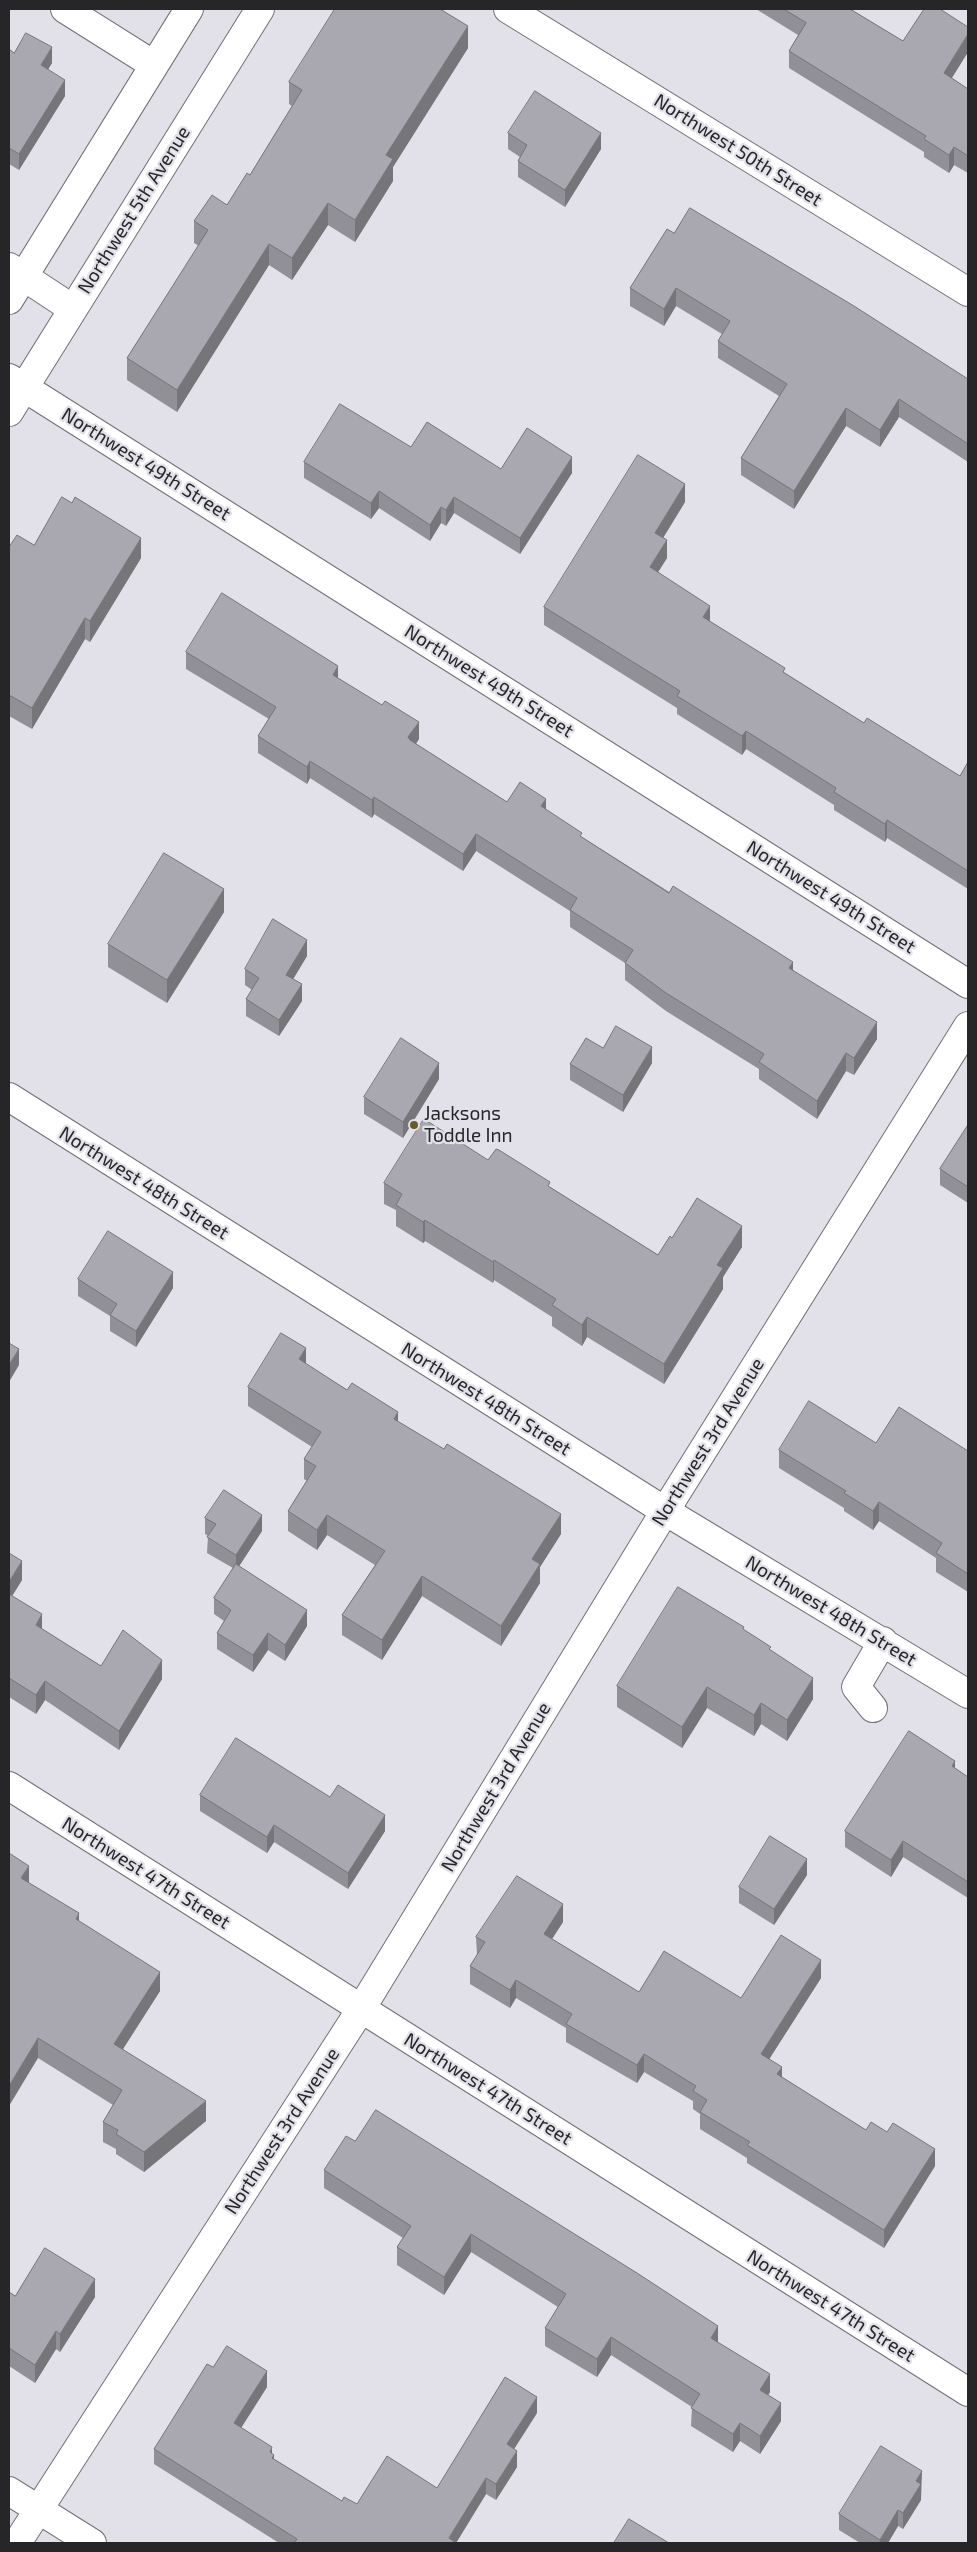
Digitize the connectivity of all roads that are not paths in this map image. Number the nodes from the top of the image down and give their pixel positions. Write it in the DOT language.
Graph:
graph roads {
  1 [pos="65,9"];
  2 [pos="189,9"];
  3 [pos="260,9"];
  4 [pos="508,9"];
  5 [pos="154,65"];
  6 [pos="16,272"];
  7 [pos="968,292"];
  8 [pos="9,300"];
  9 [pos="73,308"];
  10 [pos="16,382"];
  11 [pos="9,412"];
  12 [pos="968,984"];
  13 [pos="968,1026"];
  14 [pos="9,1097"];
  15 [pos="665,1512"];
  16 [pos="883,1641"];
  17 [pos="968,1694"];
  18 [pos="873,1708"];
  19 [pos="9,1786"];
  20 [pos="361,2009"];
  21 [pos="968,2392"];
  22 [pos="9,2491"];
  23 [pos="38,2509"];
  24 [pos="17,2543"];
  25 [pos="92,2543"];
  1 -- 5 [label="street"];
  2 -- 5 [label="street"];
  3 -- 9 [label="street, Northwest 5th Avenue"];
  4 -- 7 [label="street, Northwest 50th Street"];
  5 -- 6 [label="street"];
  6 -- 8 [label="street"];
  6 -- 9 [label="street"];
  9 -- 10 [label="street, Northwest 5th Avenue"];
  10 -- 11 [label="street, Northwest 5th Avenue"];
  10 -- 12 [label="street, Northwest 49th Street"];
  13 -- 15 [label="street, Northwest 3rd Avenue"];
  14 -- 15 [label="street, Northwest 48th Street"];
  15 -- 16 [label="street, Northwest 48th Street"];
  15 -- 20 [label="street, Northwest 3rd Avenue"];
  16 -- 17 [label="street, Northwest 48th Street"];
  16 -- 18 [label="street"];
  19 -- 20 [label="street, Northwest 47th Street"];
  20 -- 21 [label="street, Northwest 47th Street"];
  20 -- 23 [label="street, Northwest 3rd Avenue"];
  22 -- 23 [label="street"];
  23 -- 24 [label="street, Northwest 3rd Avenue"];
  23 -- 25 [label="street"];
}
